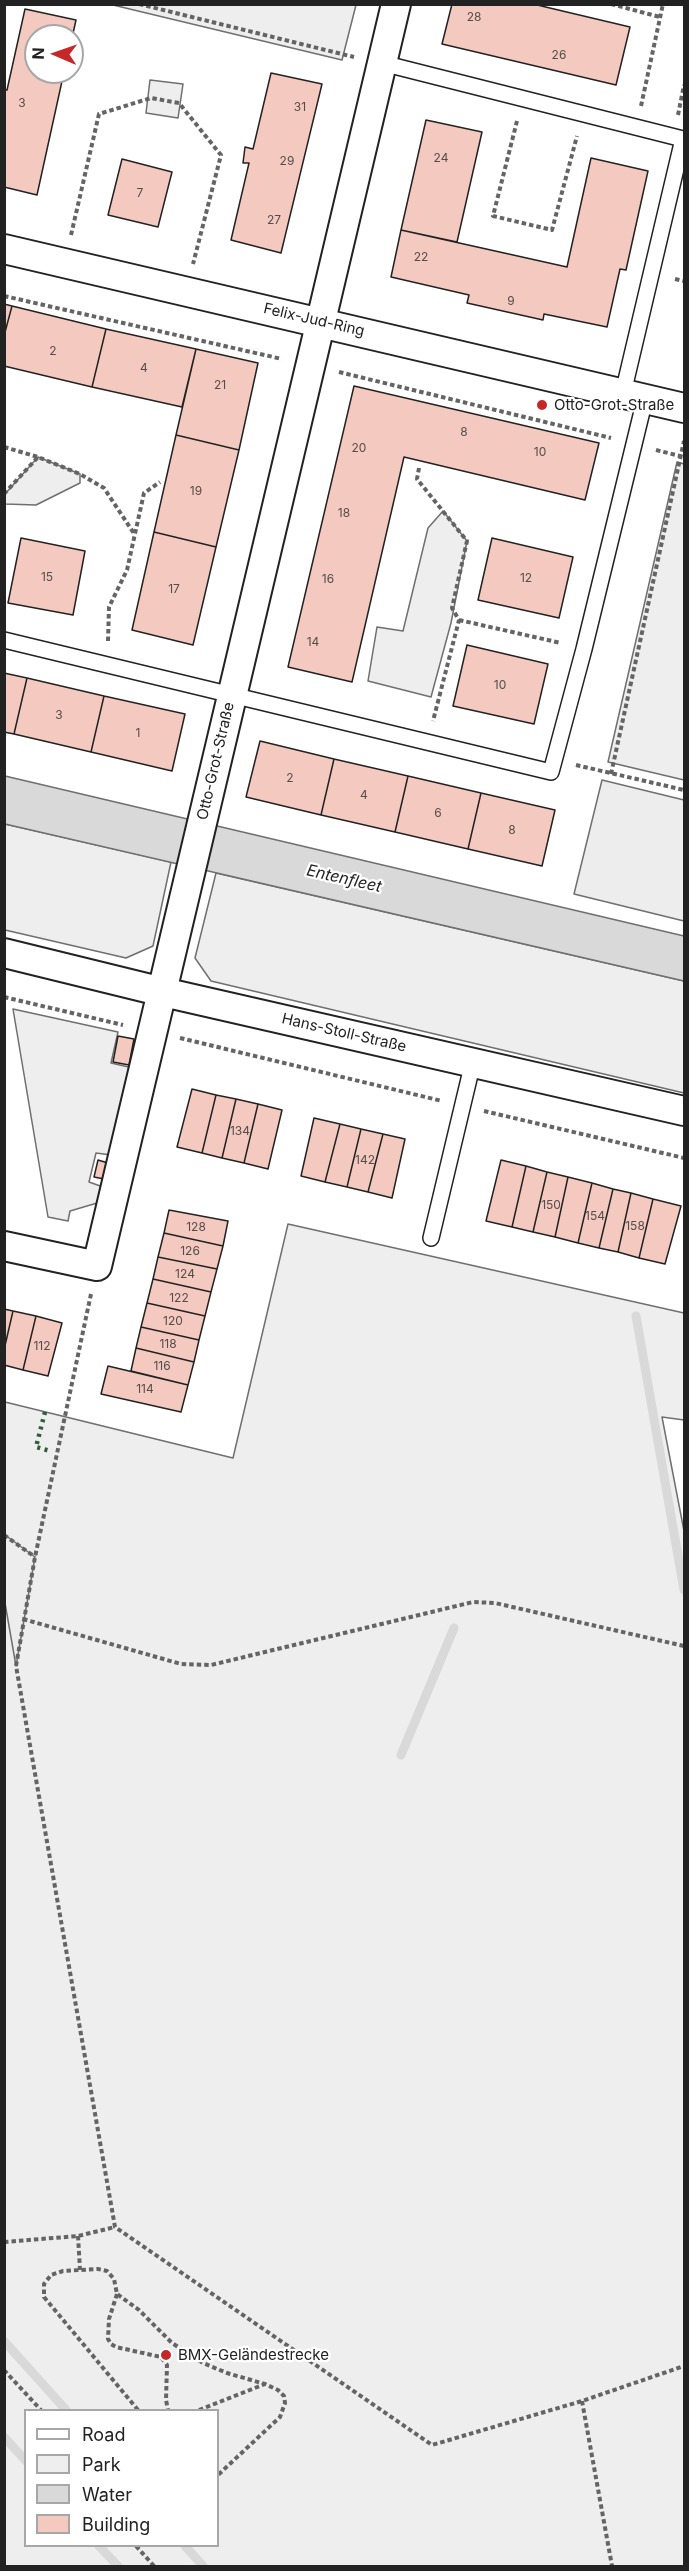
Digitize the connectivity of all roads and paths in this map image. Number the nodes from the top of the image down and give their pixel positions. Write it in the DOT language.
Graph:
graph roads {
  1 [pos="139,4"];
  2 [pos="396,4"];
  3 [pos="611,4"];
  4 [pos="663,4"];
  5 [pos="660,17"];
  6 [pos="382,63"];
  7 [pos="523,100"];
  8 [pos="582,114"];
  9 [pos="636,128"];
  10 [pos="4,249"];
  11 [pos="64,262"];
  12 [pos="187,291"];
  13 [pos="4,296"];
  14 [pos="320,322"];
  15 [pos="310,365"];
  16 [pos="634,396"];
  17 [pos="684,408"];
  18 [pos="684,441"];
  19 [pos="634,444"];
  20 [pos="4,447"];
  21 [pos="38,457"];
  22 [pos="682,457"];
  23 [pos="419,468"];
  24 [pos="160,482"];
  25 [pos="4,494"];
  26 [pos="135,535"];
  27 [pos="459,620"];
  28 [pos="4,640"];
  29 [pos="584,648"];
  30 [pos="106,663"];
  31 [pos="232,694"];
  32 [pos="428,742"];
  33 [pos="555,759"];
  34 [pos="611,774"];
  35 [pos="684,790"];
  36 [pos="4,953"];
  37 [pos="163,992"];
  38 [pos="4,997"];
  39 [pos="153,1032"];
  40 [pos="473,1062"];
  41 [pos="463,1106"];
  42 [pos="684,1111"];
  43 [pos="684,1158"];
  44 [pos="432,1238"];
  45 [pos="4,1246"];
  46 [pos="97,1266"];
  47 [pos="4,1535"];
  48 [pos="36,1557"];
  49 [pos="23,1619"];
  50 [pos="684,1646"];
  51 [pos="115,2227"];
  52 [pos="78,2236"];
  53 [pos="4,2242"];
  54 [pos="80,2270"];
  55 [pos="117,2294"];
  56 [pos="684,2366"];
  57 [pos="4,2370"];
  58 [pos="266,2384"];
  59 [pos="582,2401"];
  60 [pos="40,2409"];
  61 [pos="137,2409"];
  62 [pos="168,2409"];
  63 [pos="202,2409"];
  64 [pos="219,2474"];
  65 [pos="137,2547"];
  66 [pos="154,2566"];
  67 [pos="612,2566"];
  1 -- 6 [label="path"];
  2 -- 6 [label="street, Otto-Grot-Straße"];
  3 -- 5 [label="path"];
  4 -- 5 [label="path"];
  5 -- 9 [label="path"];
  6 -- 7 [label="lane"];
  6 -- 14 [label="street, Otto-Grot-Straße"];
  7 -- 8 [label="lane"];
  7 -- 8 [label="path"];
  8 -- 9 [label="lane"];
  9 -- 16 [label="lane"];
  10 -- 11 [label="street, Felix-Jud-Ring"];
  11 -- 12 [label="street, Felix-Jud-Ring"];
  11 -- 12 [label="path"];
  12 -- 14 [label="street, Felix-Jud-Ring"];
  13 -- 15 [label="path"];
  14 -- 15 [label="street, Otto-Grot-Straße"];
  14 -- 16 [label="street, Felix-Jud-Ring"];
  15 -- 19 [label="path"];
  15 -- 31 [label="street, Otto-Grot-Straße"];
  16 -- 17 [label="street, Felix-Jud-Ring"];
  16 -- 19 [label="lane"];
  18 -- 22 [label="path"];
  19 -- 22 [label="path"];
  19 -- 29 [label="lane"];
  20 -- 21 [label="path"];
  21 -- 25 [label="path"];
  21 -- 26 [label="path"];
  22 -- 34 [label="path"];
  23 -- 27 [label="path"];
  24 -- 26 [label="path"];
  26 -- 30 [label="path"];
  27 -- 29 [label="path"];
  27 -- 32 [label="path"];
  28 -- 30 [label="lane"];
  29 -- 33 [label="lane"];
  30 -- 31 [label="lane"];
  31 -- 32 [label="lane"];
  31 -- 37 [label="street, Otto-Grot-Straße"];
  32 -- 33 [label="lane"];
  33 -- 34 [label="path"];
  34 -- 35 [label="path"];
  36 -- 37 [label="street, Hans-Stoll-Straße"];
  37 -- 39 [label="street, Otto-Grot-Straße"];
  37 -- 40 [label="street, Hans-Stoll-Straße"];
  38 -- 39 [label="path"];
  39 -- 41 [label="path"];
  39 -- 46 [label="street, Otto-Grot-Straße"];
  40 -- 41 [label="lane"];
  40 -- 42 [label="street, Hans-Stoll-Straße"];
  41 -- 43 [label="path"];
  41 -- 44 [label="lane"];
  45 -- 46 [label="street"];
  46 -- 48 [label="path"];
  47 -- 48 [label="path"];
  48 -- 49 [label="path"];
  49 -- 50 [label="path"];
  49 -- 51 [label="path"];
  51 -- 52 [label="path"];
  51 -- 59 [label="path"];
  52 -- 53 [label="path"];
  52 -- 54 [label="path"];
  54 -- 55 [label="path"];
  54 -- 61 [label="path"];
  55 -- 58 [label="path"];
  55 -- 62 [label="path"];
  56 -- 59 [label="path"];
  57 -- 60 [label="path"];
  58 -- 63 [label="path"];
  58 -- 64 [label="path"];
  59 -- 67 [label="path"];
  65 -- 66 [label="path"];
}
